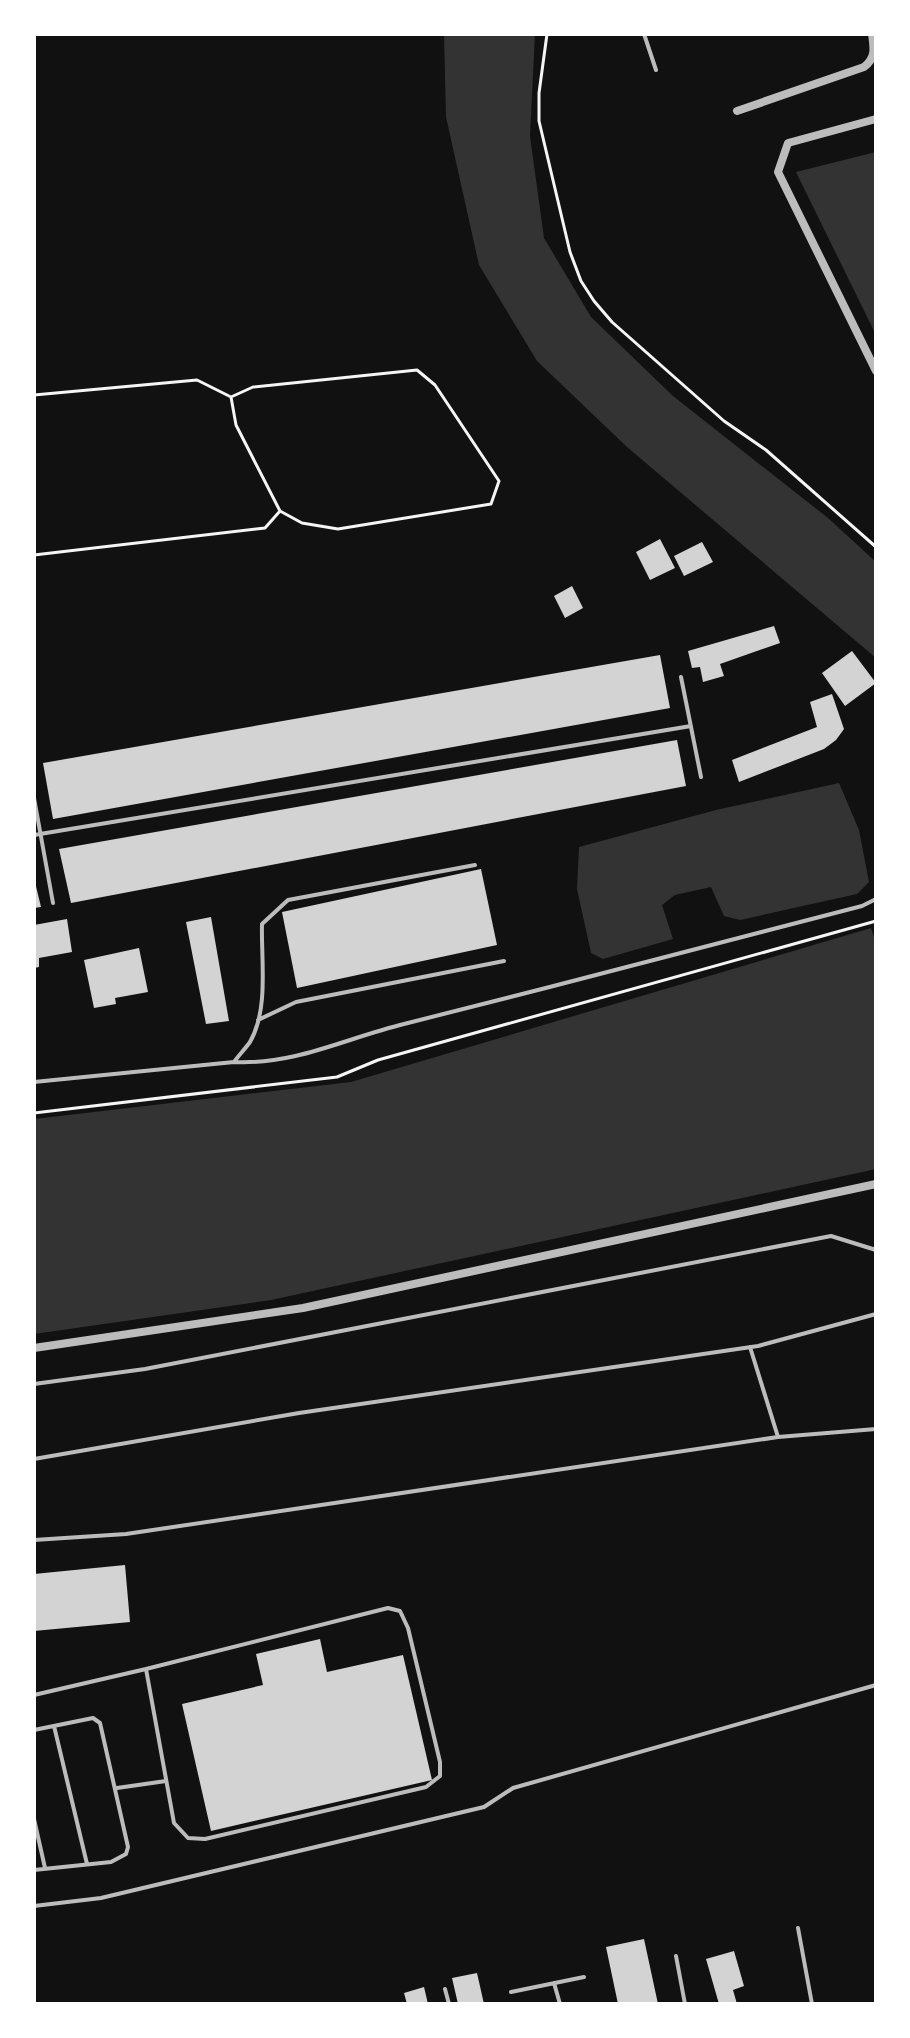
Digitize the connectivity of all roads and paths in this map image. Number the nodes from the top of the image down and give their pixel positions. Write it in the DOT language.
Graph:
graph roads {
  1 [pos="547,34"];
  2 [pos="644,34"];
  3 [pos="872,34"];
  4 [pos="656,70"];
  5 [pos="737,111"];
  6 [pos="876,119"];
  7 [pos="876,371"];
  8 [pos="34,395"];
  9 [pos="231,397"];
  10 [pos="280,511"];
  11 [pos="876,547"];
  12 [pos="34,555"];
  13 [pos="681,677"];
  14 [pos="691,726"];
  15 [pos="701,777"];
  16 [pos="34,798"];
  17 [pos="41,834"];
  18 [pos="34,835"];
  19 [pos="475,865"];
  20 [pos="876,899"];
  21 [pos="53,903"];
  22 [pos="876,921"];
  23 [pos="504,961"];
  24 [pos="258,1020"];
  25 [pos="234,1062"];
  26 [pos="34,1082"];
  27 [pos="34,1113"];
  28 [pos="876,1184"];
  29 [pos="876,1250"];
  30 [pos="876,1314"];
  31 [pos="750,1347"];
  32 [pos="34,1348"];
  33 [pos="34,1384"];
  34 [pos="876,1429"];
  35 [pos="778,1437"];
  36 [pos="34,1459"];
  37 [pos="34,1540"];
  38 [pos="146,1669"];
  39 [pos="876,1685"];
  40 [pos="34,1695"];
  41 [pos="54,1726"];
  42 [pos="34,1730"];
  43 [pos="166,1781"];
  44 [pos="117,1788"];
  45 [pos="34,1819"];
  46 [pos="87,1864"];
  47 [pos="45,1869"];
  48 [pos="34,1870"];
  49 [pos="34,1906"];
  50 [pos="798,1928"];
  51 [pos="676,1956"];
  52 [pos="584,1977"];
  53 [pos="554,1983"];
  54 [pos="445,1989"];
  55 [pos="511,1992"];
  56 [pos="449,2004"];
  57 [pos="560,2004"];
  58 [pos="685,2004"];
  59 [pos="812,2004"];
  1 -- 11 [label="path"];
  2 -- 4 [label="lane"];
  3 -- 5 [label="street"];
  6 -- 7 [label="street"];
  8 -- 9 [label="path"];
  9 -- 10 [label="path"];
  9 -- 10 [label="path"];
  10 -- 12 [label="path"];
  13 -- 14 [label="lane"];
  14 -- 15 [label="lane"];
  14 -- 17 [label="lane"];
  16 -- 17 [label="lane"];
  17 -- 18 [label="lane"];
  17 -- 21 [label="lane"];
  19 -- 24 [label="lane"];
  20 -- 25 [label="lane"];
  22 -- 27 [label="path"];
  23 -- 24 [label="lane"];
  24 -- 25 [label="lane"];
  25 -- 26 [label="lane"];
  28 -- 32 [label="street"];
  29 -- 33 [label="lane"];
  30 -- 31 [label="lane"];
  31 -- 35 [label="lane"];
  31 -- 36 [label="lane"];
  34 -- 35 [label="lane"];
  35 -- 37 [label="lane"];
  38 -- 40 [label="lane"];
  38 -- 43 [label="lane"];
  38 -- 43 [label="lane"];
  39 -- 49 [label="lane"];
  41 -- 42 [label="lane"];
  41 -- 44 [label="lane"];
  41 -- 46 [label="lane"];
  43 -- 44 [label="lane"];
  44 -- 46 [label="lane"];
  45 -- 47 [label="lane"];
  46 -- 47 [label="lane"];
  47 -- 48 [label="lane"];
  50 -- 59 [label="lane"];
  51 -- 58 [label="lane"];
  52 -- 53 [label="lane"];
  53 -- 55 [label="lane"];
  53 -- 57 [label="lane"];
  54 -- 56 [label="lane"];
}
